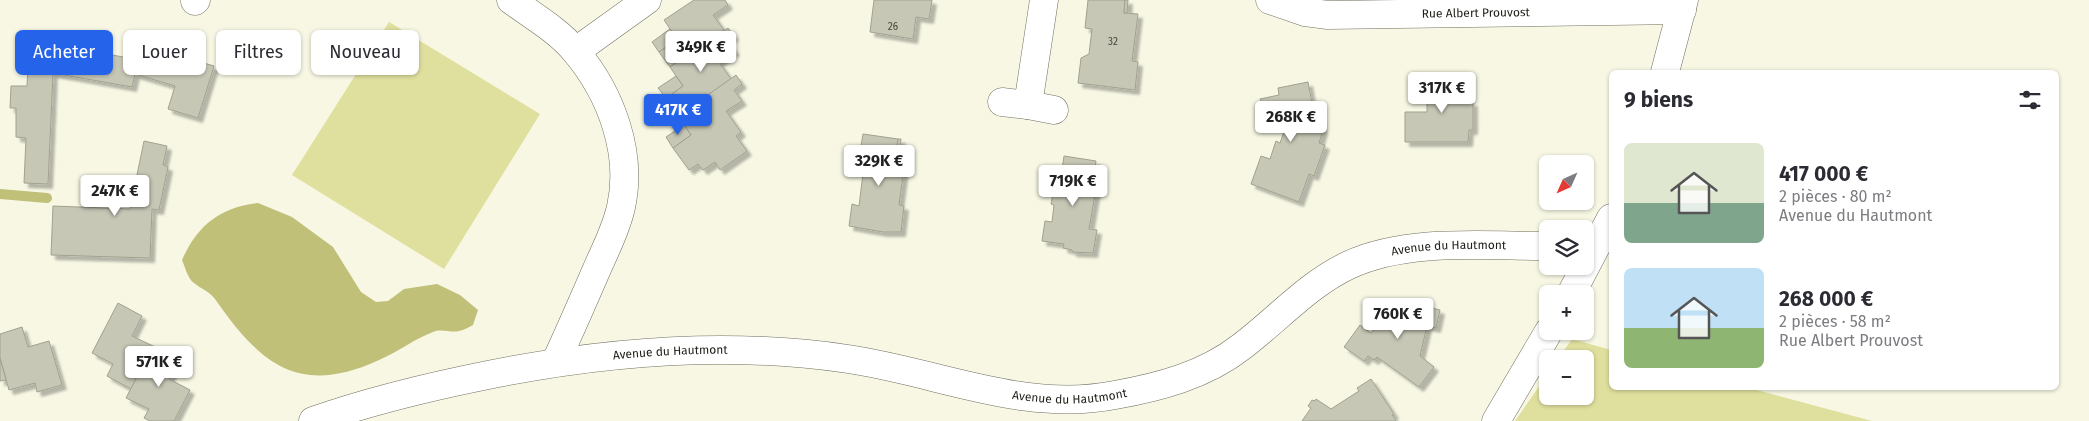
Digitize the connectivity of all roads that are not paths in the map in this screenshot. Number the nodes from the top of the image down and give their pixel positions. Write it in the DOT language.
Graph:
graph roads {
  1 [pos="511,0"];
  2 [pos="647,0"];
  3 [pos="1044,0"];
  4 [pos="1270,0"];
  5 [pos="1683,5"];
  6 [pos="576,51"];
  7 [pos="1666,70"];
  8 [pos="1054,110"];
  9 [pos="1609,221"];
  10 [pos="1594,245"];
  11 [pos="1539,246"];
  12 [pos="1544,340"];
  13 [pos="556,361"];
  14 [pos="383,410"];
  15 [pos="312,421"];
  16 [pos="1496,421"];
  1 -- 6 [label="street"];
  2 -- 6 [label="street"];
  3 -- 8 [label="street"];
  4 -- 5 [label="street, Rue Albert Prouvost"];
  5 -- 7 [label="street"];
  6 -- 13 [label="street"];
  9 -- 10 [label="street"];
  11 -- 13 [label="street, Avenue du Hautmont"];
  12 -- 16 [label="street"];
  13 -- 14 [label="street, Avenue du Hautmont"];
  14 -- 15 [label="street, Avenue du Hautmont"];
}
